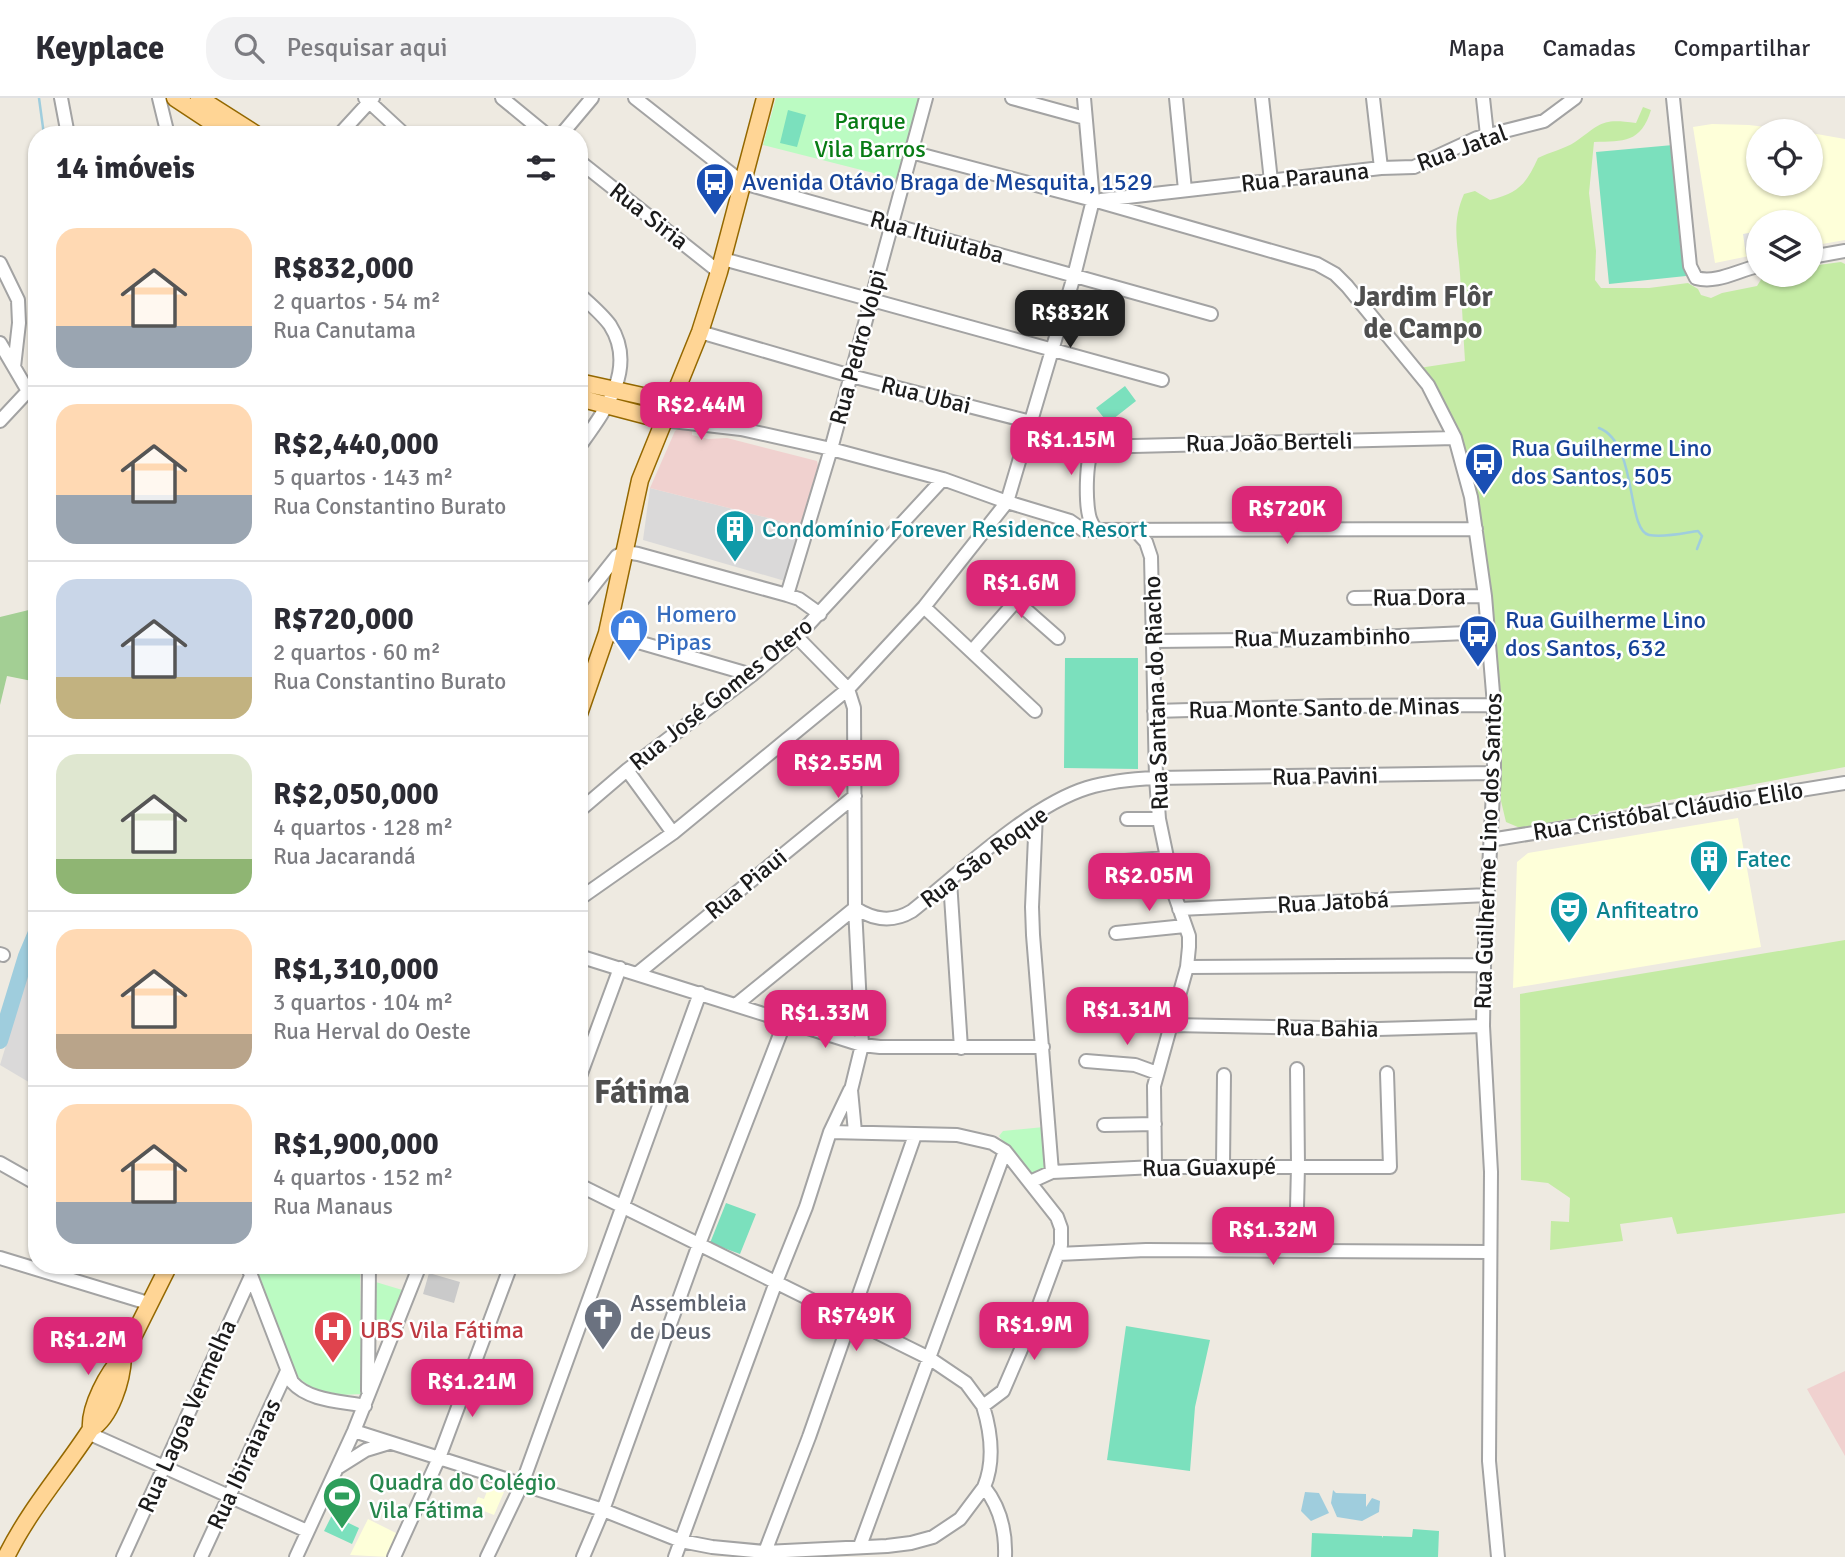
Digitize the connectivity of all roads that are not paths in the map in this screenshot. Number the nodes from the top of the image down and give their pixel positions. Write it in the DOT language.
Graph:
graph roads {
  1 [pos="61,98"];
  2 [pos="159,98"];
  3 [pos="199,98"];
  4 [pos="502,98"];
  5 [pos="592,98"];
  6 [pos="635,98"];
  7 [pos="765,98"];
  8 [pos="926,98"];
  9 [pos="1012,98"];
  10 [pos="1084,98"];
  11 [pos="1176,98"];
  12 [pos="1262,98"];
  13 [pos="1373,98"];
  14 [pos="1483,98"];
  15 [pos="1673,98"];
  16 [pos="369,99"];
  17 [pos="1573,99"];
  18 [pos="178,100"];
  19 [pos="1085,118"];
  20 [pos="66,126"];
  21 [pos="166,126"];
  22 [pos="168,126"];
  23 [pos="217,126"];
  24 [pos="243,126"];
  25 [pos="346,126"];
  26 [pos="395,126"];
  27 [pos="536,126"];
  28 [pos="569,126"];
  29 [pos="1488,135"];
  30 [pos="911,152"];
  31 [pos="588,168"];
  32 [pos="1381,168"];
  33 [pos="1271,181"];
  34 [pos="744,183"];
  35 [pos="1185,190"];
  36 [pos="1159,194"];
  37 [pos="1093,200"];
  38 [pos="1155,218"];
  39 [pos="891,224"];
  40 [pos="1845,251"];
  41 [pos="1823,255"];
  42 [pos="0,263"];
  43 [pos="721,265"];
  44 [pos="1746,268"];
  45 [pos="1073,276"];
  46 [pos="871,300"];
  47 [pos="588,304"];
  48 [pos="1211,314"];
  49 [pos="700,332"];
  50 [pos="0,343"];
  51 [pos="1052,350"];
  52 [pos="14,367"];
  53 [pos="851,376"];
  54 [pos="1162,380"];
  55 [pos="28,384"];
  56 [pos="588,384"];
  57 [pos="615,390"];
  58 [pos="28,394"];
  59 [pos="588,400"];
  60 [pos="670,402"];
  61 [pos="608,406"];
  62 [pos="663,420"];
  63 [pos="0,421"];
  64 [pos="1031,422"];
  65 [pos="741,429"];
  66 [pos="588,434"];
  67 [pos="1455,438"];
  68 [pos="831,449"];
  69 [pos="943,478"];
  70 [pos="1087,496"];
  71 [pos="1007,502"];
  72 [pos="1070,521"];
  73 [pos="1476,529"];
  74 [pos="1135,530"];
  75 [pos="1166,530"];
  76 [pos="1098,531"];
  77 [pos="625,552"];
  78 [pos="1151,557"];
  79 [pos="1045,568"];
  80 [pos="589,590"];
  81 [pos="616,595"];
  82 [pos="787,595"];
  83 [pos="1485,596"];
  84 [pos="1354,598"];
  85 [pos="1016,601"];
  86 [pos="924,607"];
  87 [pos="820,614"];
  88 [pos="1489,632"];
  89 [pos="607,633"];
  90 [pos="797,636"];
  91 [pos="1058,638"];
  92 [pos="1154,640"];
  93 [pos="972,651"];
  94 [pos="752,675"];
  95 [pos="588,688"];
  96 [pos="848,689"];
  97 [pos="1494,705"];
  98 [pos="1035,711"];
  99 [pos="1154,711"];
  100 [pos="626,770"];
  101 [pos="1494,773"];
  102 [pos="1156,778"];
  103 [pos="1845,783"];
  104 [pos="855,796"];
  105 [pos="588,803"];
  106 [pos="1036,813"];
  107 [pos="1159,819"];
  108 [pos="1127,820"];
  109 [pos="673,833"];
  110 [pos="1490,840"];
  111 [pos="1167,858"];
  112 [pos="1097,863"];
  113 [pos="950,881"];
  114 [pos="588,893"];
  115 [pos="1488,895"];
  116 [pos="855,908"];
  117 [pos="1178,909"];
  118 [pos="1185,926"];
  119 [pos="1116,933"];
  120 [pos="588,959"];
  121 [pos="1484,965"];
  122 [pos="1187,967"];
  123 [pos="620,968"];
  124 [pos="638,973"];
  125 [pos="700,992"];
  126 [pos="737,1004"];
  127 [pos="786,1019"];
  128 [pos="1171,1025"];
  129 [pos="1483,1026"];
  130 [pos="862,1045"];
  131 [pos="1043,1046"];
  132 [pos="961,1048"];
  133 [pos="588,1055"];
  134 [pos="1086,1061"];
  135 [pos="1297,1069"];
  136 [pos="1157,1073"];
  137 [pos="1387,1073"];
  138 [pos="1224,1076"];
  139 [pos="851,1090"];
  140 [pos="1154,1124"];
  141 [pos="1104,1125"];
  142 [pos="830,1132"];
  143 [pos="855,1132"];
  144 [pos="915,1135"];
  145 [pos="1005,1151"];
  146 [pos="0,1163"];
  147 [pos="1223,1165"];
  148 [pos="1298,1166"];
  149 [pos="1155,1167"];
  150 [pos="1052,1172"];
  151 [pos="28,1179"];
  152 [pos="1030,1182"];
  153 [pos="588,1189"];
  154 [pos="623,1206"];
  155 [pos="699,1244"];
  156 [pos="1296,1251"];
  157 [pos="1489,1252"];
  158 [pos="1058,1254"];
  159 [pos="0,1258"];
  160 [pos="28,1267"];
  161 [pos="53,1274"];
  162 [pos="164,1274"];
  163 [pos="247,1274"];
  164 [pos="251,1274"];
  165 [pos="369,1274"];
  166 [pos="417,1274"];
  167 [pos="508,1274"];
  168 [pos="776,1282"];
  169 [pos="148,1303"];
  170 [pos="850,1320"];
  171 [pos="368,1329"];
  172 [pos="394,1333"];
  173 [pos="929,1357"];
  174 [pos="287,1371"];
  175 [pos="366,1402"];
  176 [pos="983,1406"];
  177 [pos="89,1431"];
  178 [pos="354,1431"];
  179 [pos="389,1443"];
  180 [pos="439,1458"];
  181 [pos="165,1466"];
  182 [pos="339,1467"];
  183 [pos="522,1484"];
  184 [pos="984,1487"];
  185 [pos="230,1496"];
  186 [pos="603,1510"];
  187 [pos="307,1531"];
  188 [pos="681,1541"];
  189 [pos="860,1546"];
  190 [pos="829,1553"];
  191 [pos="764,1555"];
  192 [pos="6,1557"];
  193 [pos="123,1557"];
  194 [pos="201,1557"];
  195 [pos="296,1557"];
  196 [pos="394,1557"];
  197 [pos="487,1557"];
  198 [pos="583,1557"];
  199 [pos="675,1557"];
  200 [pos="1005,1557"];
  201 [pos="1498,1557"];
  1 -- 20 [label="street"];
  2 -- 21 [label="street"];
  3 -- 24 [label="main road"];
  4 -- 27 [label="street"];
  5 -- 28 [label="street"];
  6 -- 34 [label="street"];
  7 -- 34 [label="main road"];
  8 -- 30 [label="street, Rua Pedro Volpi"];
  9 -- 19 [label="street"];
  10 -- 19 [label="street"];
  11 -- 35 [label="street"];
  12 -- 33 [label="street"];
  13 -- 32 [label="street, Rua Parauna"];
  14 -- 29 [label="street"];
  15 -- 44 [label="street"];
  16 -- 25 [label="street"];
  16 -- 26 [label="street"];
  17 -- 29 [label="street, Rua Jatal"];
  18 -- 22 [label="street"];
  18 -- 23 [label="main road"];
  19 -- 37 [label="street"];
  29 -- 32 [label="street, Rua Jatal"];
  30 -- 37 [label="street, Rua Guilherme Lino dos Santos"];
  30 -- 39 [label="street, Rua Pedro Volpi"];
  31 -- 43 [label="street, Rua Siria"];
  32 -- 33 [label="street, Rua Parauna"];
  33 -- 35 [label="street, Rua Parauna"];
  34 -- 39 [label="street, Rua Ituiutaba"];
  34 -- 43 [label="main road"];
  35 -- 36 [label="street, Rua Parauna"];
  36 -- 37 [label="street, Rua Parauna"];
  36 -- 38 [label="street"];
  37 -- 38 [label="street, Rua Guilherme Lino dos Santos"];
  37 -- 45 [label="street"];
  38 -- 67 [label="street, Rua Guilherme Lino dos Santos"];
  39 -- 45 [label="street, Rua Ituiutaba"];
  39 -- 46 [label="street, Rua Pedro Volpi"];
  40 -- 41 [label="street"];
  42 -- 52 [label="street"];
  43 -- 46 [label="street"];
  43 -- 49 [label="main road"];
  45 -- 48 [label="street, Rua Ituiutaba"];
  45 -- 51 [label="street"];
  46 -- 51 [label="street"];
  46 -- 53 [label="street, Rua Pedro Volpi"];
  47 -- 57 [label="street"];
  49 -- 53 [label="street, Rua Ubai"];
  49 -- 60 [label="main road"];
  50 -- 52 [label="street"];
  51 -- 54 [label="street"];
  51 -- 64 [label="street"];
  52 -- 55 [label="street"];
  53 -- 64 [label="street, Rua Ubai"];
  53 -- 68 [label="street, Rua Pedro Volpi"];
  56 -- 57 [label="main road"];
  57 -- 60 [label="main road"];
  57 -- 61 [label="street"];
  58 -- 63 [label="street"];
  59 -- 61 [label="main road"];
  60 -- 62 [label="main road"];
  60 -- 65 [label="street"];
  61 -- 62 [label="main road"];
  61 -- 66 [label="street"];
  62 -- 65 [label="street"];
  62 -- 77 [label="main road"];
  64 -- 71 [label="street"];
  65 -- 68 [label="street"];
  67 -- 70 [label="street, Rua João Berteli"];
  67 -- 73 [label="street, Rua Guilherme Lino dos Santos"];
  68 -- 69 [label="street"];
  68 -- 82 [label="street, Rua Pedro Volpi"];
  69 -- 71 [label="street"];
  69 -- 87 [label="street, Rua José Gomes Otero"];
  70 -- 72 [label="street"];
  70 -- 76 [label="street, Rua João Berteli"];
  71 -- 72 [label="street"];
  71 -- 86 [label="street"];
  72 -- 76 [label="street"];
  73 -- 75 [label="street"];
  73 -- 83 [label="street, Rua Guilherme Lino dos Santos"];
  74 -- 75 [label="street"];
  74 -- 76 [label="street"];
  74 -- 78 [label="street, Rua Santana do Riacho"];
  75 -- 78 [label="street, Rua Santana do Riacho"];
  77 -- 80 [label="street"];
  77 -- 81 [label="main road"];
  77 -- 82 [label="street"];
  78 -- 92 [label="street, Rua Santana do Riacho"];
  79 -- 85 [label="street"];
  80 -- 81 [label="street"];
  81 -- 89 [label="main road"];
  82 -- 87 [label="street"];
  83 -- 84 [label="street, Rua Dora"];
  83 -- 88 [label="street, Rua Guilherme Lino dos Santos"];
  85 -- 91 [label="street"];
  85 -- 93 [label="street"];
  86 -- 93 [label="street"];
  86 -- 96 [label="street"];
  87 -- 90 [label="street, Rua José Gomes Otero"];
  88 -- 92 [label="street, Rua Muzambinho"];
  88 -- 97 [label="street, Rua Guilherme Lino dos Santos"];
  89 -- 94 [label="street"];
  89 -- 95 [label="main road"];
  90 -- 94 [label="street, Rua José Gomes Otero"];
  90 -- 96 [label="street"];
  92 -- 99 [label="street, Rua Santana do Riacho"];
  93 -- 98 [label="street"];
  94 -- 100 [label="street, Rua José Gomes Otero"];
  96 -- 104 [label="street"];
  96 -- 109 [label="street"];
  97 -- 99 [label="street, Rua Monte Santo de Minas"];
  97 -- 101 [label="street, Rua Guilherme Lino dos Santos"];
  99 -- 102 [label="street, Rua Santana do Riacho"];
  100 -- 105 [label="street, Rua José Gomes Otero"];
  100 -- 109 [label="street"];
  101 -- 102 [label="street, Rua Pavini"];
  101 -- 110 [label="street, Rua Guilherme Lino dos Santos"];
  102 -- 106 [label="street, Rua São Roque"];
  102 -- 107 [label="street, Rua Santana do Riacho"];
  103 -- 110 [label="street, Rua Cristóbal Cláudio Elilo"];
  104 -- 116 [label="street"];
  104 -- 124 [label="street, Rua Piaui"];
  106 -- 113 [label="street, Rua São Roque"];
  106 -- 131 [label="street"];
  107 -- 108 [label="street"];
  107 -- 111 [label="street, Rua Santana do Riacho"];
  109 -- 114 [label="street"];
  110 -- 115 [label="street, Rua Guilherme Lino dos Santos"];
  111 -- 112 [label="street"];
  111 -- 117 [label="street, Rua Santana do Riacho"];
  113 -- 116 [label="street, Rua São Roque"];
  113 -- 132 [label="street"];
  115 -- 117 [label="street, Rua Jatobá"];
  115 -- 121 [label="street, Rua Guilherme Lino dos Santos"];
  116 -- 126 [label="street"];
  116 -- 130 [label="street"];
  117 -- 118 [label="street, Rua Santana do Riacho"];
  118 -- 119 [label="street"];
  118 -- 122 [label="street, Rua Santana do Riacho"];
  120 -- 123 [label="street"];
  121 -- 122 [label="street"];
  121 -- 129 [label="street, Rua Guilherme Lino dos Santos"];
  122 -- 128 [label="street, Rua Santana do Riacho"];
  123 -- 124 [label="street"];
  123 -- 133 [label="street"];
  124 -- 125 [label="street"];
  125 -- 126 [label="street"];
  125 -- 154 [label="street"];
  126 -- 127 [label="street"];
  127 -- 130 [label="street"];
  127 -- 155 [label="street"];
  128 -- 129 [label="street, Rua Bahia"];
  128 -- 136 [label="street, Rua Santana do Riacho"];
  129 -- 157 [label="street, Rua Guilherme Lino dos Santos"];
  130 -- 132 [label="street"];
  130 -- 139 [label="street"];
  131 -- 132 [label="street"];
  131 -- 150 [label="street"];
  134 -- 136 [label="street"];
  135 -- 148 [label="street"];
  136 -- 140 [label="street, Rua Santana do Riacho"];
  137 -- 148 [label="street, Rua Guaxupé"];
  138 -- 147 [label="street"];
  139 -- 142 [label="street"];
  139 -- 143 [label="street"];
  140 -- 141 [label="street"];
  140 -- 149 [label="street, Rua Santana do Riacho"];
  142 -- 143 [label="street"];
  142 -- 168 [label="street"];
  143 -- 144 [label="street"];
  144 -- 145 [label="street"];
  144 -- 170 [label="street"];
  145 -- 152 [label="street"];
  145 -- 173 [label="street"];
  146 -- 151 [label="street"];
  147 -- 148 [label="street, Rua Guaxupé"];
  147 -- 149 [label="street, Rua Guaxupé"];
  148 -- 156 [label="street"];
  149 -- 150 [label="street, Rua Guaxupé"];
  150 -- 152 [label="street, Rua Guaxupé"];
  152 -- 158 [label="street"];
  153 -- 154 [label="street"];
  154 -- 155 [label="street"];
  154 -- 183 [label="street"];
  155 -- 168 [label="street"];
  155 -- 186 [label="street"];
  156 -- 157 [label="street"];
  156 -- 158 [label="street"];
  157 -- 201 [label="street, Rua Guilherme Lino dos Santos"];
  158 -- 176 [label="street"];
  159 -- 160 [label="street"];
  161 -- 169 [label="street"];
  162 -- 169 [label="main road"];
  163 -- 181 [label="street, Rua Lagoa Vermelha"];
  164 -- 174 [label="street"];
  165 -- 171 [label="street"];
  166 -- 172 [label="street"];
  167 -- 180 [label="street"];
  168 -- 170 [label="street"];
  168 -- 188 [label="street"];
  169 -- 177 [label="main road"];
  170 -- 173 [label="street"];
  170 -- 191 [label="street"];
  171 -- 172 [label="street"];
  171 -- 175 [label="street"];
  172 -- 175 [label="street"];
  173 -- 176 [label="street"];
  173 -- 189 [label="street"];
  174 -- 175 [label="street"];
  174 -- 185 [label="street, Rua Ibiraiaras"];
  175 -- 178 [label="street"];
  176 -- 184 [label="street"];
  177 -- 181 [label="street"];
  177 -- 192 [label="main road"];
  178 -- 179 [label="street"];
  178 -- 182 [label="street"];
  179 -- 180 [label="street"];
  179 -- 182 [label="street"];
  180 -- 183 [label="street"];
  180 -- 196 [label="street"];
  181 -- 185 [label="street"];
  181 -- 193 [label="street, Rua Lagoa Vermelha"];
  182 -- 187 [label="street"];
  183 -- 186 [label="street"];
  183 -- 197 [label="street"];
  184 -- 189 [label="street"];
  184 -- 200 [label="street"];
  185 -- 187 [label="street"];
  185 -- 194 [label="street, Rua Ibiraiaras"];
  186 -- 188 [label="street"];
  186 -- 198 [label="street"];
  187 -- 195 [label="street"];
  188 -- 191 [label="street"];
  188 -- 199 [label="street"];
  189 -- 190 [label="street"];
  190 -- 191 [label="street"];
}
